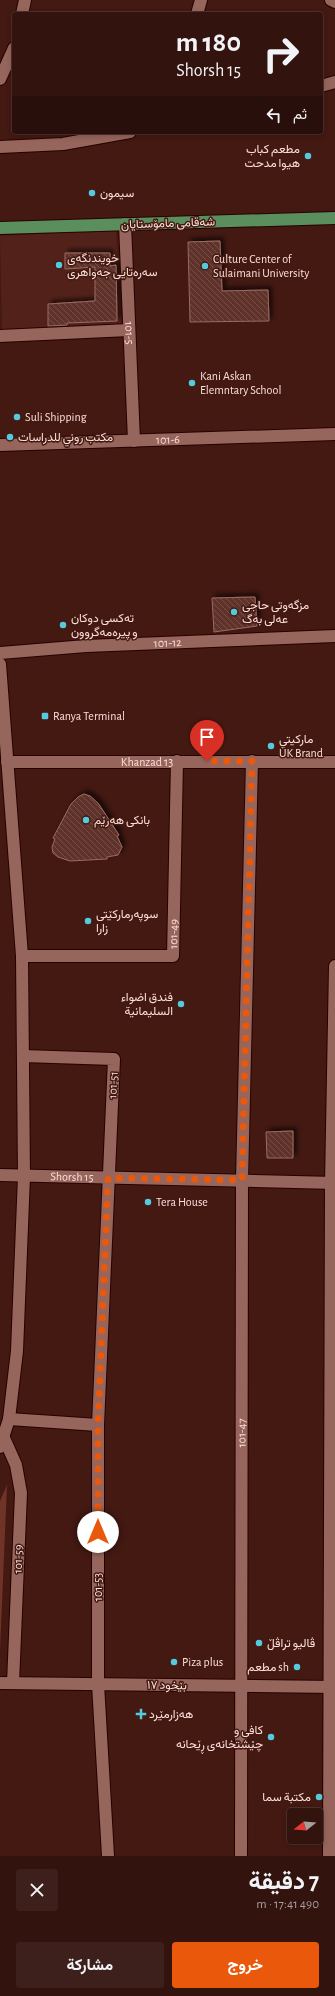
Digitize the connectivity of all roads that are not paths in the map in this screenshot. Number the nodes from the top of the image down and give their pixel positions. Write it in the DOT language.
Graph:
graph roads {
  1 [pos="25,0"];
  2 [pos="201,0"];
  3 [pos="331,0"];
  4 [pos="335,2"];
  5 [pos="22,12"];
  6 [pos="198,12"];
  7 [pos="12,50"];
  8 [pos="5,58"];
  9 [pos="0,80"];
  10 [pos="335,82"];
  11 [pos="323,85"];
  12 [pos="119,134"];
  13 [pos="0,147"];
  14 [pos="335,218"];
  15 [pos="126,224"];
  16 [pos="0,228"];
  17 [pos="129,330"];
  18 [pos="0,336"];
  19 [pos="335,434"];
  20 [pos="134,441"];
  21 [pos="0,445"];
  22 [pos="335,636"];
  23 [pos="0,653"];
  24 [pos="0,664"];
  25 [pos="1,682"];
  26 [pos="177,761"];
  27 [pos="252,761"];
  28 [pos="4,762"];
  29 [pos="335,762"];
  30 [pos="22,956"];
  31 [pos="335,966"];
  32 [pos="23,1056"];
  33 [pos="0,1175"];
  34 [pos="24,1176"];
  35 [pos="108,1178"];
  36 [pos="242,1180"];
  37 [pos="333,1183"];
  38 [pos="9,1419"];
  39 [pos="98,1425"];
  40 [pos="2,1442"];
  41 [pos="0,1683"];
  42 [pos="13,1683"];
  43 [pos="98,1684"];
  44 [pos="242,1687"];
  45 [pos="333,1687"];
  46 [pos="108,1856"];
  47 [pos="241,1856"];
  48 [pos="329,1856"];
  1 -- 5 [label="street"];
  2 -- 6 [label="street"];
  3 -- 4 [label="street"];
  7 -- 8 [label="street"];
  8 -- 9 [label="street"];
  10 -- 11 [label="street"];
  12 -- 13 [label="street"];
  14 -- 15 [label="main road, شەقامی مامۆستایان"];
  15 -- 16 [label="main road, شەقامی مامۆستایان"];
  15 -- 17 [label="street, 101-5"];
  17 -- 18 [label="street"];
  17 -- 20 [label="street, 101-5"];
  19 -- 20 [label="street, 101-6"];
  20 -- 21 [label="street, 101-6"];
  22 -- 23 [label="street, 101-12"];
  24 -- 25 [label="street"];
  25 -- 28 [label="street"];
  26 -- 27 [label="street, Khanzad 13"];
  26 -- 28 [label="street, Khanzad 13"];
  26 -- 30 [label="street, 101-49"];
  27 -- 29 [label="street, Khanzad 13"];
  27 -- 36 [label="street, 101-47"];
  28 -- 30 [label="street"];
  30 -- 32 [label="street"];
  31 -- 37 [label="street"];
  32 -- 34 [label="street"];
  32 -- 35 [label="street, 101-51"];
  33 -- 34 [label="street, Shorsh 15"];
  34 -- 35 [label="street, Shorsh 15"];
  34 -- 38 [label="street"];
  35 -- 36 [label="street, Shorsh 15"];
  35 -- 39 [label="street, 101-53"];
  36 -- 37 [label="street, Shorsh 15"];
  36 -- 44 [label="street, 101-47"];
  37 -- 45 [label="street"];
  38 -- 39 [label="street"];
  38 -- 40 [label="street"];
  39 -- 43 [label="street, 101-53"];
  40 -- 42 [label="street, 101-59"];
  41 -- 42 [label="street, بێخود ١٧"];
  42 -- 43 [label="street, بێخود ١٧"];
  43 -- 44 [label="street, بێخود ١٧"];
  43 -- 46 [label="street, 101-53"];
  44 -- 45 [label="street, بێخود ١٧"];
  44 -- 47 [label="street, 101-47"];
  45 -- 48 [label="street"];
}
